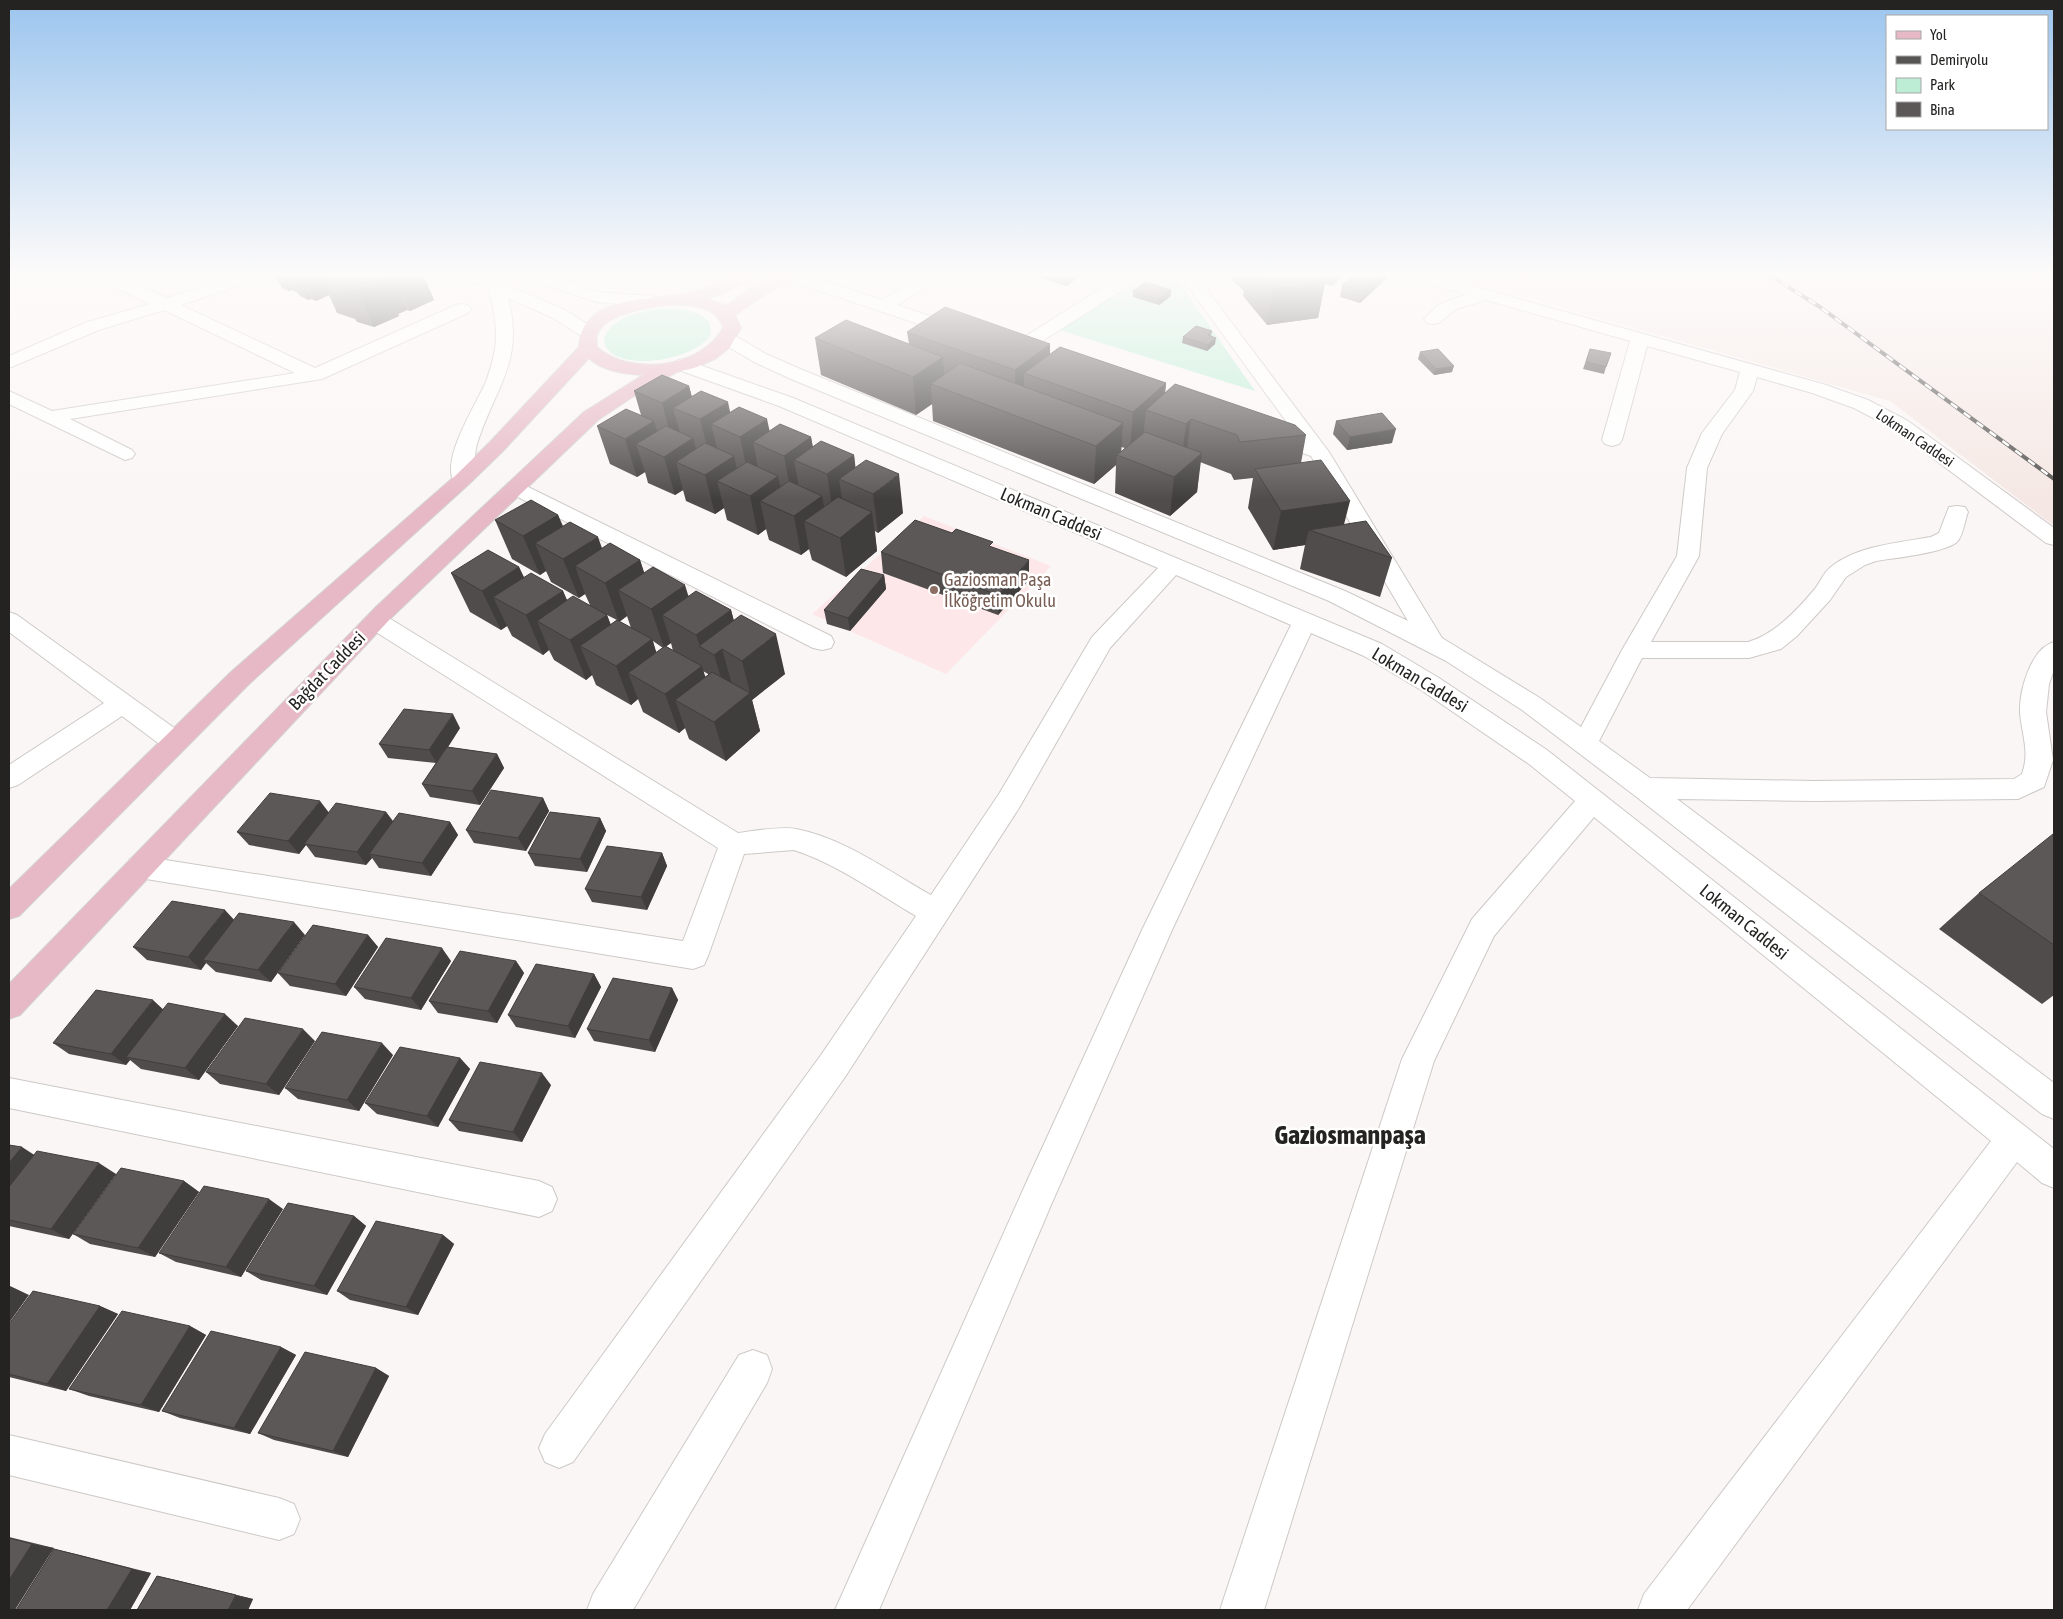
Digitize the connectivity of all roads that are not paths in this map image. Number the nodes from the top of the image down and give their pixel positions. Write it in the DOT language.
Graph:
graph roads {
  1 [pos="40,350"];
  2 [pos="260,350"];
  3 [pos="372,350"];
  4 [pos="504,350"];
  5 [pos="581,350"];
  6 [pos="592,350"];
  7 [pos="716,350"];
  8 [pos="746,350"];
  9 [pos="1016,350"];
  10 [pos="1243,350"];
  11 [pos="1637,350"];
  12 [pos="1677,350"];
  13 [pos="1035,357"];
  14 [pos="9,363"];
  15 [pos="677,366"];
  16 [pos="1750,370"];
  17 [pos="315,375"];
  18 [pos="9,397"];
  19 [pos="49,417"];
  20 [pos="1253,430"];
  21 [pos="1612,440"];
  22 [pos="1320,452"];
  23 [pos="125,454"];
  24 [pos="462,480"];
  25 [pos="515,488"];
  26 [pos="1957,512"];
  27 [pos="2054,538"];
  28 [pos="1172,566"];
  29 [pos="9,620"];
  30 [pos="376,621"];
  31 [pos="1305,621"];
  32 [pos="822,642"];
  33 [pos="1434,644"];
  34 [pos="1634,650"];
  35 [pos="2054,650"];
  36 [pos="122,703"];
  37 [pos="175,742"];
  38 [pos="1585,744"];
  39 [pos="9,778"];
  40 [pos="1644,788"];
  41 [pos="1592,800"];
  42 [pos="734,844"];
  43 [pos="140,867"];
  44 [pos="9,907"];
  45 [pos="935,912"];
  46 [pos="9,1005"];
  47 [pos="9,1092"];
  48 [pos="2054,1102"];
  49 [pos="2014,1138"];
  50 [pos="2054,1171"];
  51 [pos="539,1199"];
  52 [pos="753,1368"];
  53 [pos="559,1448"];
  54 [pos="9,1455"];
  55 [pos="279,1519"];
  56 [pos="609,1610"];
  57 [pos="857,1610"];
  58 [pos="1242,1610"];
  59 [pos="1660,1610"];
  1 -- 14 [label="street"];
  2 -- 17 [label="street"];
  3 -- 17 [label="street"];
  4 -- 24 [label="street"];
  5 -- 24 [label="main road"];
  6 -- 15 [label="main road"];
  7 -- 15 [label="main road"];
  8 -- 33 [label="street, Lokman Caddesi"];
  9 -- 13 [label="street"];
  10 -- 22 [label="street"];
  11 -- 21 [label="street"];
  12 -- 16 [label="street, Lokman Caddesi"];
  15 -- 25 [label="main road, Bağdat Caddesi"];
  15 -- 28 [label="street, Lokman Caddesi"];
  16 -- 27 [label="street, Lokman Caddesi"];
  16 -- 34 [label="street"];
  17 -- 19 [label="street"];
  18 -- 19 [label="street"];
  19 -- 23 [label="street"];
  20 -- 22 [label="street"];
  22 -- 33 [label="street"];
  24 -- 37 [label="main road"];
  25 -- 30 [label="main road, Bağdat Caddesi"];
  25 -- 32 [label="street"];
  26 -- 34 [label="street"];
  28 -- 31 [label="street, Lokman Caddesi"];
  28 -- 45 [label="street"];
  29 -- 36 [label="street"];
  30 -- 42 [label="street"];
  30 -- 43 [label="main road, Bağdat Caddesi"];
  31 -- 41 [label="street, Lokman Caddesi"];
  31 -- 57 [label="street"];
  33 -- 38 [label="street, Lokman Caddesi"];
  34 -- 38 [label="street"];
  35 -- 40 [label="street"];
  36 -- 37 [label="street"];
  36 -- 39 [label="street"];
  37 -- 44 [label="main road"];
  38 -- 40 [label="street, Lokman Caddesi"];
  40 -- 48 [label="street, Lokman Caddesi"];
  41 -- 49 [label="street, Lokman Caddesi"];
  41 -- 58 [label="street"];
  42 -- 43 [label="street"];
  42 -- 45 [label="street"];
  43 -- 46 [label="main road, Bağdat Caddesi"];
  45 -- 53 [label="street"];
  47 -- 51 [label="street"];
  49 -- 50 [label="street, Lokman Caddesi"];
  49 -- 59 [label="street"];
  52 -- 56 [label="street"];
  54 -- 55 [label="street"];
}
